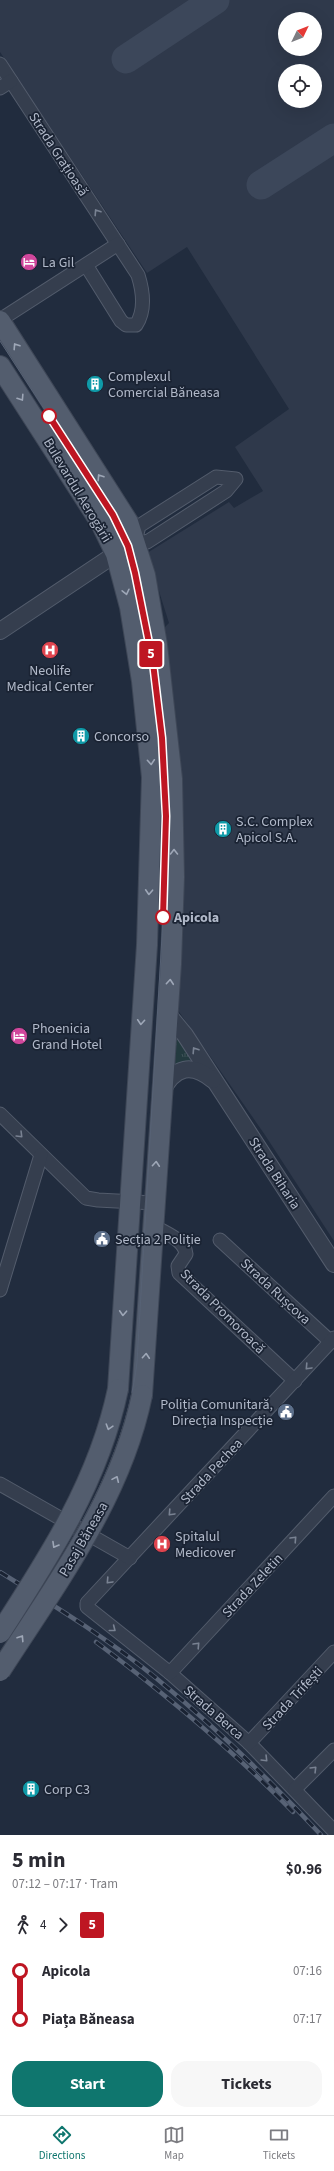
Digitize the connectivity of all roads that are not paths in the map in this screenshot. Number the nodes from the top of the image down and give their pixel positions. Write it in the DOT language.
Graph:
graph roads {
  1 [pos="0,64"];
  2 [pos="6,84"];
  3 [pos="118,244"];
  4 [pos="86,265"];
  5 [pos="0,321"];
  6 [pos="0,366"];
  7 [pos="135,541"];
  8 [pos="116,554"];
  9 [pos="0,631"];
  10 [pos="167,1013"];
  11 [pos="216,1082"];
  12 [pos="162,1090"];
  13 [pos="0,1114"];
  14 [pos="41,1155"];
  15 [pos="130,1201"];
  16 [pos="154,1203"];
  17 [pos="153,1226"];
  18 [pos="220,1240"];
  19 [pos="334,1264"];
  20 [pos="0,1290"];
  21 [pos="332,1340"];
  22 [pos="295,1381"];
  23 [pos="0,1484"];
  24 [pos="334,1496"];
  25 [pos="130,1558"];
  26 [pos="87,1603"];
  27 [pos="0,1632"];
  28 [pos="334,1652"];
  29 [pos="0,1671"];
  30 [pos="170,1674"];
  31 [pos="249,1743"];
  32 [pos="334,1750"];
  33 [pos="295,1789"];
  34 [pos="334,1831"];
  1 -- 2 [label="street, Strada Grațioasă"];
  3 -- 2 [label="street, Strada Grațioasă, one-way"];
  3 -- 4 [label="street"];
  3 -- 4 [label="street, Strada Grațioasă"];
  4 -- 5 [label="street"];
  7 -- 5 [label="main road, Bulevardul Aerogării, one-way"];
  6 -- 8 [label="main road, Bulevardul Aerogării, one-way"];
  7 -- 7 [label="street"];
  7 -- 8 [label="street"];
  10 -- 7 [label="main road, Bulevardul Aerogării, one-way"];
  8 -- 9 [label="street"];
  8 -- 15 [label="main road, Bulevardul Aerogării, one-way"];
  11 -- 10 [label="street, Strada Biharia, one-way"];
  10 -- 12 [label="main road, Pasaj Băneasa"];
  11 -- 12 [label="street, Strada Biharia"];
  11 -- 19 [label="street, Strada Biharia"];
  16 -- 12 [label="main road, Pasaj Băneasa, one-way"];
  13 -- 14 [label="street, one-way"];
  14 -- 15 [label="street"];
  14 -- 20 [label="street"];
  15 -- 16 [label="street"];
  15 -- 27 [label="main road, Pasaj Băneasa, one-way, bridge"];
  16 -- 17 [label="main road, Pasaj Băneasa"];
  17 -- 22 [label="street, Strada Promoroacă"];
  29 -- 17 [label="main road, Pasaj Băneasa, one-way, bridge"];
  18 -- 21 [label="street, Strada Rușcova"];
  21 -- 22 [label="street, Strada Pechea, one-way"];
  22 -- 25 [label="street, Strada Pechea, one-way"];
  23 -- 25 [label="street"];
  30 -- 24 [label="street, Strada Zeletin, one-way"];
  25 -- 26 [label="street, Strada Pechea, one-way"];
  26 -- 30 [label="street, Strada Berca, one-way"];
  28 -- 31 [label="street, Strada Trifești"];
  30 -- 31 [label="street, Strada Berca"];
  31 -- 33 [label="street, Strada Berca, one-way"];
  33 -- 32 [label="street, one-way"];
  33 -- 34 [label="street, Strada Berca"];
}
